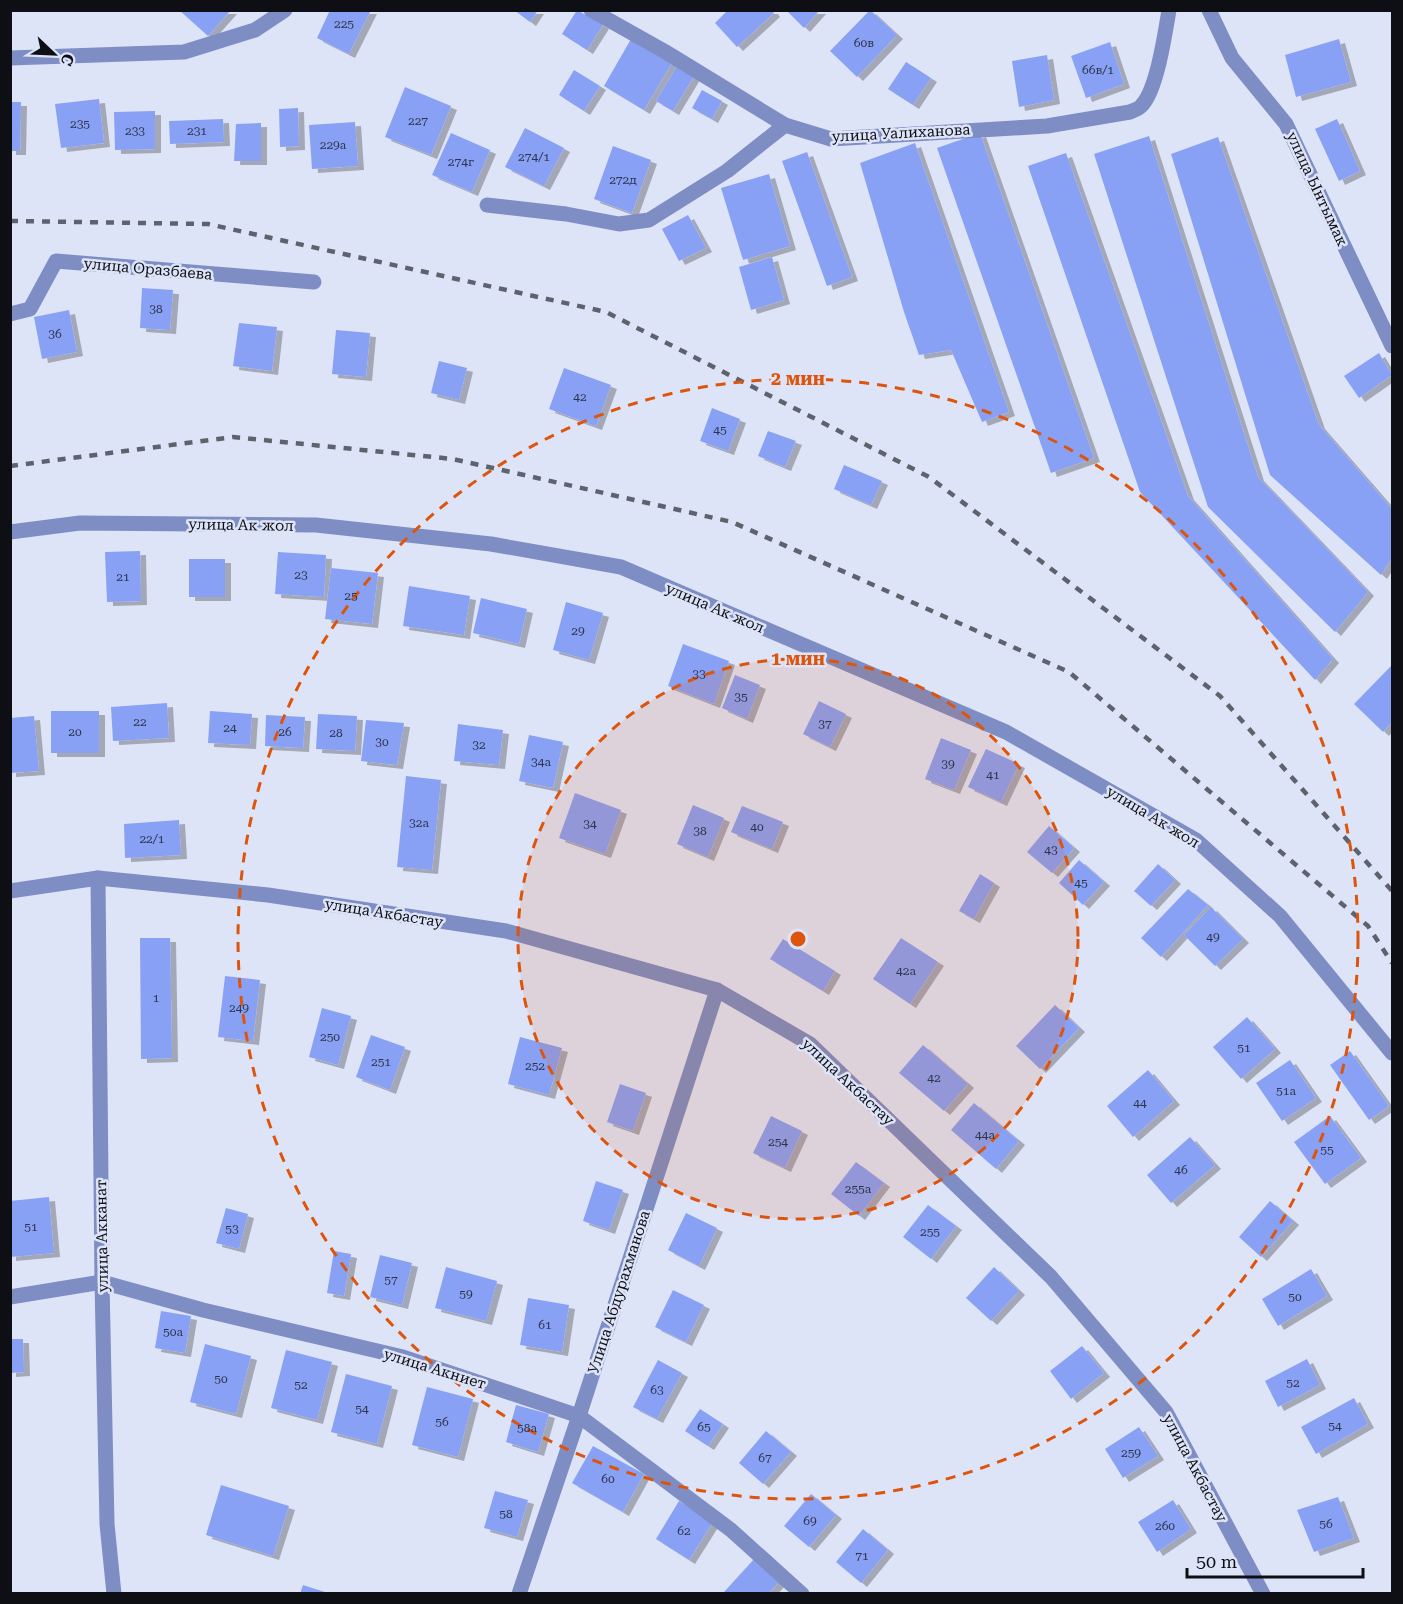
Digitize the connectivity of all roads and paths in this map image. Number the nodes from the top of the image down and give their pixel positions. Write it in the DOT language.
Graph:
graph roads {
  1 [pos="285,10"];
  2 [pos="591,10"];
  3 [pos="1168,10"];
  4 [pos="1209,10"];
  5 [pos="10,58"];
  6 [pos="785,125"];
  7 [pos="487,205"];
  8 [pos="314,282"];
  9 [pos="10,314"];
  10 [pos="1392,346"];
  11 [pos="10,532"];
  12 [pos="99,878"];
  13 [pos="10,891"];
  14 [pos="717,990"];
  15 [pos="1392,1053"];
  16 [pos="102,1282"];
  17 [pos="10,1297"];
  18 [pos="579,1416"];
  19 [pos="114,1593"];
  20 [pos="519,1593"];
  21 [pos="802,1593"];
  22 [pos="1263,1593"];
  1 -- 5 [label="street"];
  2 -- 6 [label="street, улица Уалиханова"];
  3 -- 6 [label="street, улица Уалиханова"];
  4 -- 10 [label="street, улица Ынтымак"];
  6 -- 7 [label="street"];
  8 -- 9 [label="street, улица Оразбаева"];
  11 -- 15 [label="street, улица Ак жол"];
  12 -- 13 [label="street, улица Акбастау"];
  12 -- 14 [label="street, улица Акбастау"];
  12 -- 16 [label="street, улица Акканат"];
  14 -- 18 [label="street, Улица Абдурахманова"];
  14 -- 22 [label="street, улица Акбастау"];
  16 -- 17 [label="street, улица Акниет"];
  16 -- 18 [label="street, улица Акниет"];
  16 -- 19 [label="street, улица Акканат"];
  18 -- 20 [label="street, Улица Абдурахманова"];
  18 -- 21 [label="street, улица Акниет"];
}
